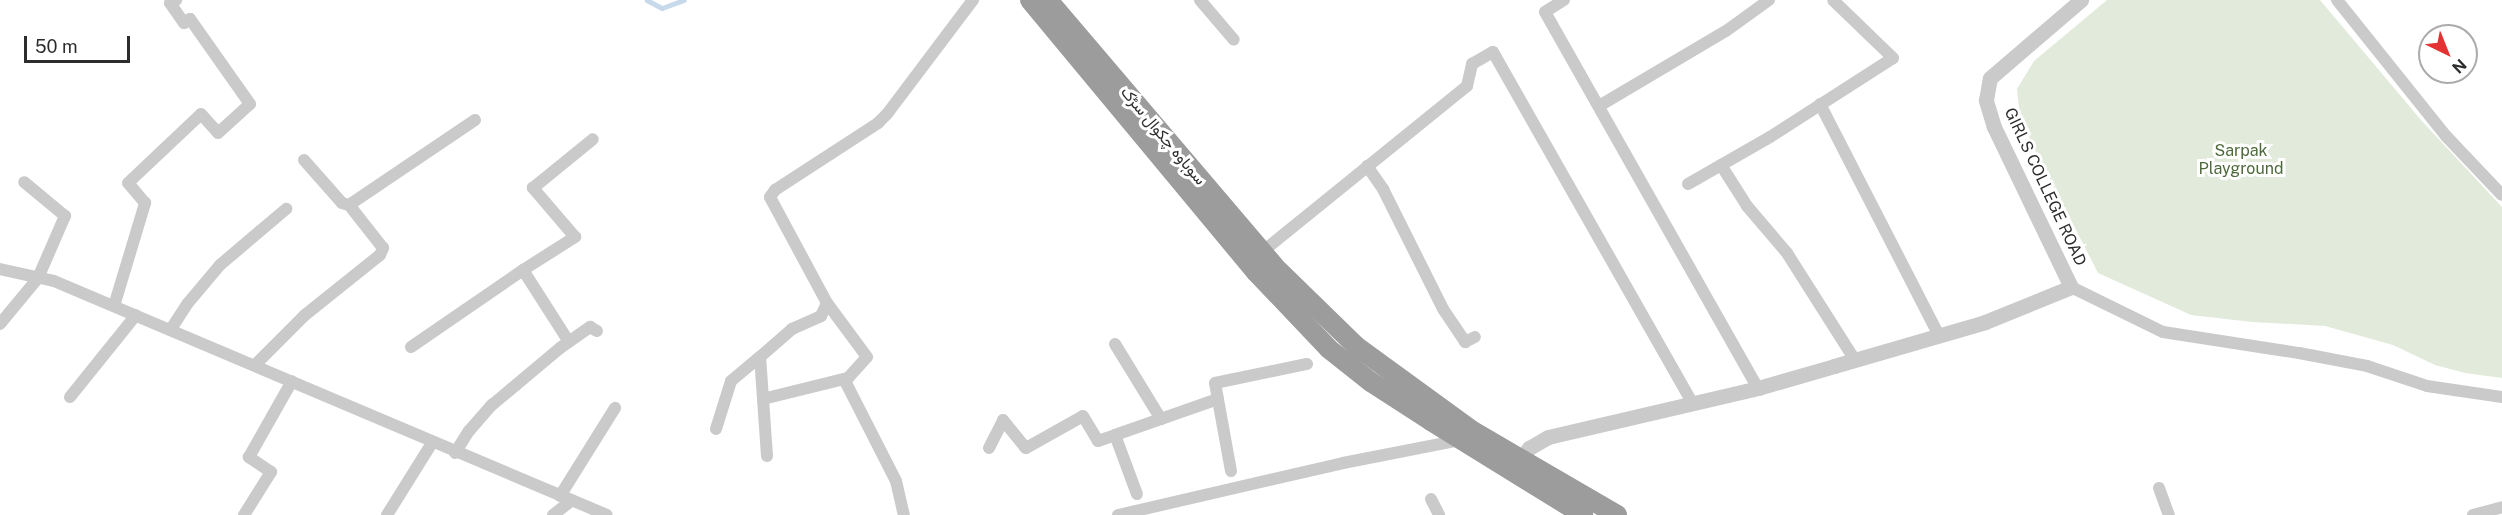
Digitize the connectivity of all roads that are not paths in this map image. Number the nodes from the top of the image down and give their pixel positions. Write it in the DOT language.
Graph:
graph roads {
  1 [pos="176,0"];
  2 [pos="973,0"];
  3 [pos="1030,0"];
  4 [pos="1048,0"];
  5 [pos="1200,0"];
  6 [pos="1564,0"];
  7 [pos="1769,0"];
  8 [pos="1833,0"];
  9 [pos="2081,0"];
  10 [pos="2337,0"];
  11 [pos="1234,40"];
  12 [pos="1820,104"];
  13 [pos="1599,106"];
  14 [pos="475,120"];
  15 [pos="593,139"];
  16 [pos="304,160"];
  17 [pos="1721,165"];
  18 [pos="1366,166"];
  19 [pos="24,182"];
  20 [pos="1688,184"];
  21 [pos="2502,195"];
  22 [pos="349,205"];
  23 [pos="286,209"];
  24 [pos="1262,252"];
  25 [pos="0,269"];
  26 [pos="523,270"];
  27 [pos="38,278"];
  28 [pos="2071,287"];
  29 [pos="827,303"];
  30 [pos="114,306"];
  31 [pos="136,315"];
  32 [pos="0,324"];
  33 [pos="171,329"];
  34 [pos="597,331"];
  35 [pos="1939,336"];
  36 [pos="1475,338"];
  37 [pos="569,342"];
  38 [pos="1115,344"];
  39 [pos="411,347"];
  40 [pos="760,357"];
  41 [pos="1855,360"];
  42 [pos="1307,364"];
  43 [pos="255,365"];
  44 [pos="844,379"];
  45 [pos="292,381"];
  46 [pos="1758,388"];
  47 [pos="70,397"];
  48 [pos="2502,397"];
  49 [pos="763,399"];
  50 [pos="1218,399"];
  51 [pos="1692,403"];
  52 [pos="615,408"];
  53 [pos="1161,418"];
  54 [pos="716,429"];
  55 [pos="1115,435"];
  56 [pos="1460,440"];
  57 [pos="432,443"];
  58 [pos="989,448"];
  59 [pos="455,453"];
  60 [pos="767,456"];
  61 [pos="1517,466"];
  62 [pos="1231,471"];
  63 [pos="2159,488"];
  64 [pos="1137,494"];
  65 [pos="566,498"];
  66 [pos="1431,500"];
  67 [pos="2502,507"];
  68 [pos="1123,514"];
  69 [pos="244,515"];
  70 [pos="387,515"];
  71 [pos="553,515"];
  72 [pos="607,515"];
  73 [pos="904,515"];
  74 [pos="1439,515"];
  75 [pos="1582,515"];
  76 [pos="1617,515"];
  77 [pos="2169,515"];
  78 [pos="2473,515"];
  1 -- 30 [label="street"];
  2 -- 29 [label="street"];
  3 -- 56 [label="highway"];
  4 -- 24 [label="highway, سوہاوہ چکوال سڑک"];
  5 -- 11 [label="street"];
  6 -- 13 [label="street"];
  7 -- 13 [label="street"];
  8 -- 12 [label="street"];
  9 -- 28 [label="street, GIRLS COLLEGE ROAD"];
  10 -- 21 [label="street"];
  12 -- 17 [label="street"];
  12 -- 35 [label="street"];
  13 -- 46 [label="street"];
  14 -- 22 [label="street"];
  15 -- 26 [label="street"];
  16 -- 22 [label="street"];
  17 -- 20 [label="street"];
  17 -- 41 [label="street"];
  18 -- 24 [label="street"];
  18 -- 36 [label="street"];
  18 -- 51 [label="street"];
  19 -- 27 [label="street"];
  22 -- 43 [label="street"];
  23 -- 33 [label="street"];
  24 -- 61 [label="highway, سوہاوہ چکوال سڑک"];
  25 -- 27 [label="street"];
  26 -- 37 [label="street"];
  26 -- 39 [label="street"];
  27 -- 30 [label="street"];
  27 -- 32 [label="street"];
  28 -- 35 [label="street"];
  28 -- 48 [label="street"];
  29 -- 40 [label="street"];
  29 -- 44 [label="street"];
  30 -- 31 [label="street"];
  31 -- 33 [label="street"];
  31 -- 47 [label="street"];
  33 -- 43 [label="street"];
  34 -- 37 [label="street"];
  35 -- 41 [label="street"];
  37 -- 59 [label="street"];
  38 -- 53 [label="street"];
  40 -- 49 [label="street"];
  40 -- 54 [label="street"];
  41 -- 46 [label="street"];
  42 -- 50 [label="street"];
  43 -- 45 [label="street"];
  44 -- 49 [label="street"];
  44 -- 73 [label="street"];
  45 -- 57 [label="street"];
  45 -- 69 [label="street"];
  46 -- 51 [label="street"];
  49 -- 60 [label="street"];
  50 -- 53 [label="street"];
  50 -- 62 [label="street"];
  51 -- 61 [label="street"];
  52 -- 65 [label="street"];
  53 -- 55 [label="street"];
  55 -- 58 [label="street"];
  55 -- 64 [label="street"];
  56 -- 61 [label="highway"];
  56 -- 68 [label="street"];
  57 -- 59 [label="street"];
  57 -- 70 [label="street"];
  59 -- 65 [label="street"];
  61 -- 75 [label="highway"];
  61 -- 76 [label="highway"];
  63 -- 77 [label="street"];
  65 -- 71 [label="street"];
  65 -- 72 [label="street"];
  66 -- 74 [label="street"];
  67 -- 78 [label="street"];
}
